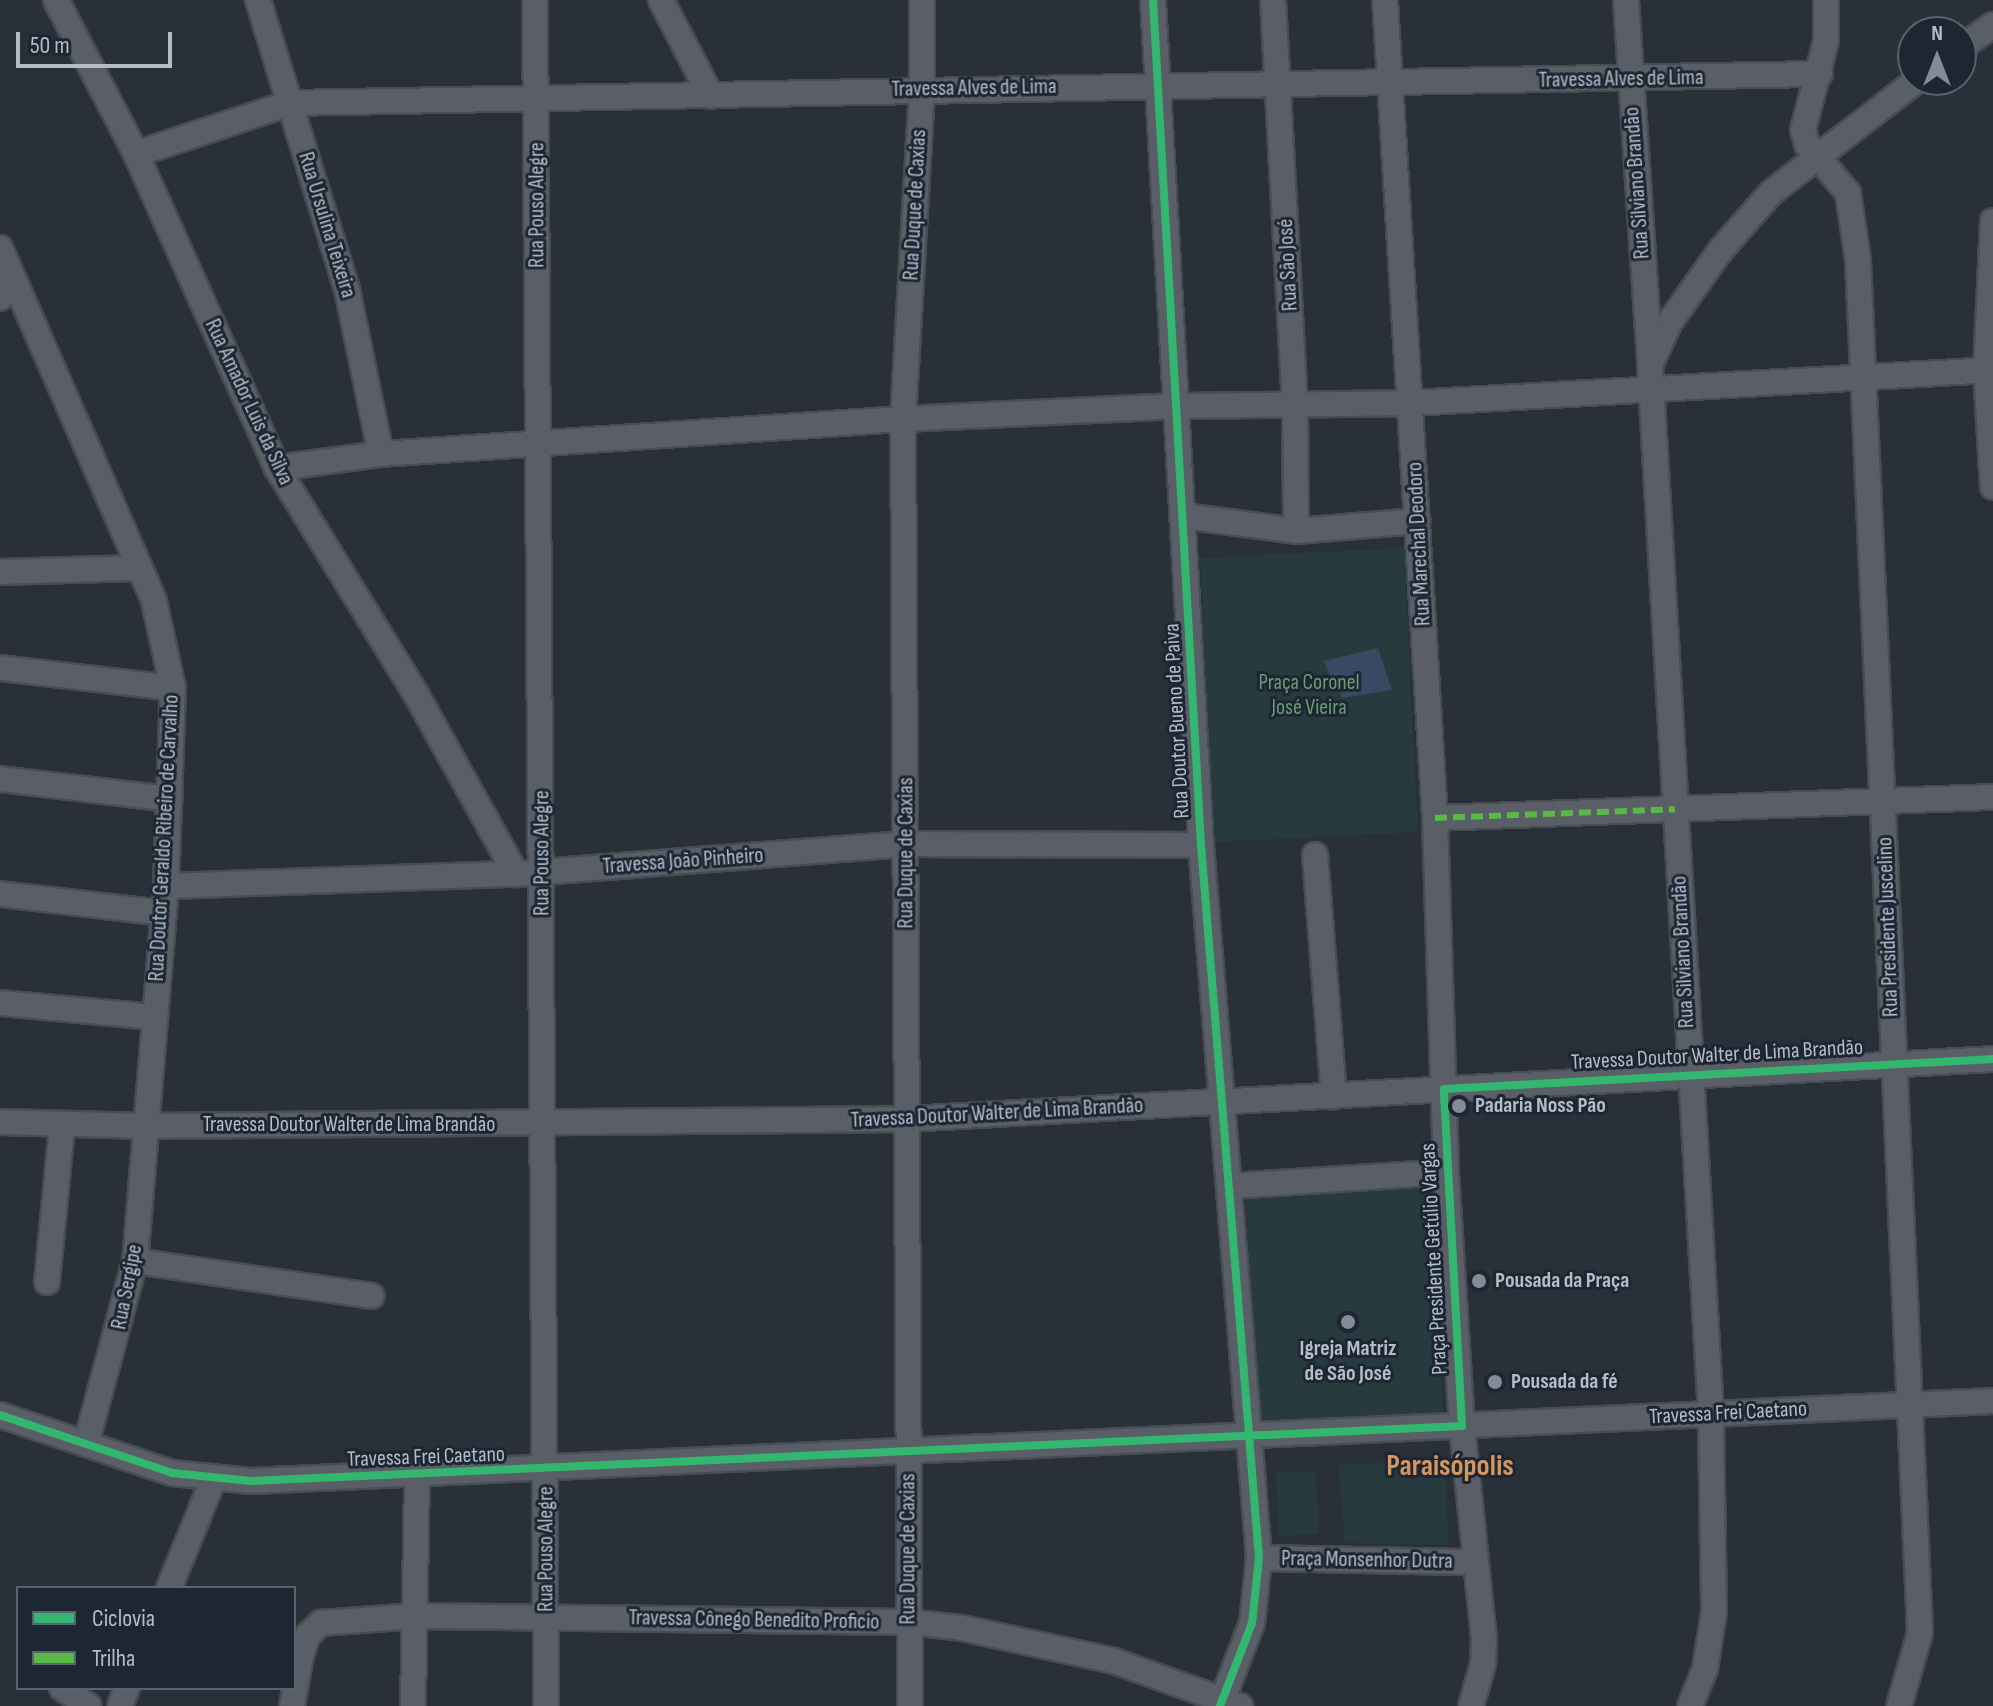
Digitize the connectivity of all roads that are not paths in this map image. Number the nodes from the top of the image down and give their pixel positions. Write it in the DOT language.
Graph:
graph roads {
  1 [pos="56,0"];
  2 [pos="535,0"];
  3 [pos="661,0"];
  4 [pos="922,0"];
  5 [pos="1153,0"];
  6 [pos="1273,0"];
  7 [pos="1385,0"];
  8 [pos="1626,0"];
  9 [pos="1826,0"];
  10 [pos="265,2"];
  11 [pos="1820,74"];
  12 [pos="1630,79"];
  13 [pos="1279,82"];
  14 [pos="1389,83"];
  15 [pos="1157,85"];
  16 [pos="922,88"];
  17 [pos="711,96"];
  18 [pos="1897,96"];
  19 [pos="536,101"];
  20 [pos="290,103"];
  21 [pos="136,154"];
  22 [pos="1819,157"];
  23 [pos="1993,221"];
  24 [pos="1,251"];
  25 [pos="0,298"];
  26 [pos="1990,370"];
  27 [pos="1649,376"];
  28 [pos="1863,377"];
  29 [pos="1411,403"];
  30 [pos="1178,406"];
  31 [pos="1295,406"];
  32 [pos="903,419"];
  33 [pos="538,445"];
  34 [pos="381,454"];
  35 [pos="277,468"];
  36 [pos="1993,487"];
  37 [pos="1184,516"];
  38 [pos="1418,521"];
  39 [pos="1296,531"];
  40 [pos="137,568"];
  41 [pos="0,572"];
  42 [pos="0,668"];
  43 [pos="173,688"];
  44 [pos="0,779"];
  45 [pos="1993,797"];
  46 [pos="170,799"];
  47 [pos="1884,804"];
  48 [pos="1675,809"];
  49 [pos="1435,818"];
  50 [pos="906,844"];
  51 [pos="1201,845"];
  52 [pos="1315,855"];
  53 [pos="542,872"];
  54 [pos="516,874"];
  55 [pos="166,886"];
  56 [pos="0,894"];
  57 [pos="164,913"];
  58 [pos="0,1003"];
  59 [pos="153,1017"];
  60 [pos="1993,1059"];
  61 [pos="1893,1062"];
  62 [pos="1690,1074"];
  63 [pos="1444,1089"];
  64 [pos="1334,1096"];
  65 [pos="1225,1102"];
  66 [pos="907,1119"];
  67 [pos="0,1122"];
  68 [pos="544,1124"];
  69 [pos="62,1125"];
  70 [pos="147,1126"];
  71 [pos="1446,1172"];
  72 [pos="1231,1186"];
  73 [pos="135,1261"];
  74 [pos="47,1282"];
  75 [pos="371,1296"];
  76 [pos="1993,1401"];
  77 [pos="1910,1404"];
  78 [pos="1711,1414"];
  79 [pos="0,1415"];
  80 [pos="1462,1426"];
  81 [pos="1247,1438"];
  82 [pos="86,1444"];
  83 [pos="908,1454"];
  84 [pos="547,1470"];
  85 [pos="417,1474"];
  86 [pos="213,1480"];
  87 [pos="1259,1558"];
  88 [pos="1476,1562"];
  89 [pos="170,1586"];
  90 [pos="416,1616"];
  91 [pos="546,1618"];
  92 [pos="908,1622"];
  93 [pos="296,1688"];
  94 [pos="65,1690"];
  95 [pos="1228,1704"];
  96 [pos="89,1706"];
  97 [pos="413,1706"];
  98 [pos="546,1706"];
  99 [pos="910,1706"];
  100 [pos="1471,1706"];
  101 [pos="1690,1706"];
  102 [pos="1899,1706"];
  1 -- 21 [label="street, Rua Amador Luis da Silva"];
  2 -- 19 [label="street, Rua Pouso Alegre"];
  3 -- 17 [label="street"];
  4 -- 16 [label="street, Rua Duque de Caxias"];
  5 -- 15 [label="street, Rua Doutor Bueno de Paiva"];
  6 -- 13 [label="street, Rua São José"];
  7 -- 14 [label="street, Rua Marechal Deodoro"];
  8 -- 12 [label="street, Rua Silviano Brandão"];
  9 -- 11 [label="street, Rua Presidente Juscelino"];
  10 -- 20 [label="street, Rua Ursulina Teixeira"];
  11 -- 12 [label="street, Travessa Alves de Lima"];
  11 -- 22 [label="street, Rua Presidente Juscelino"];
  12 -- 14 [label="street, Travessa Alves de Lima"];
  12 -- 27 [label="street, Rua Silviano Brandão"];
  13 -- 14 [label="street, Travessa Alves de Lima"];
  13 -- 15 [label="street, Travessa Alves de Lima"];
  13 -- 31 [label="street, Rua São José"];
  14 -- 29 [label="street, Rua Marechal Deodoro"];
  15 -- 16 [label="street, Travessa Alves de Lima"];
  15 -- 30 [label="street, Rua Doutor Bueno de Paiva"];
  16 -- 17 [label="street, Travessa Alves de Lima"];
  16 -- 32 [label="street, Rua Duque de Caxias"];
  17 -- 19 [label="street, Travessa Alves de Lima"];
  18 -- 22 [label="street"];
  19 -- 20 [label="street, Travessa Alves de Lima"];
  19 -- 33 [label="street, Rua Pouso Alegre"];
  20 -- 21 [label="street, Travessa Alves de Lima"];
  20 -- 34 [label="street, Rua Ursulina Teixeira"];
  21 -- 35 [label="street, Rua Amador Luis da Silva"];
  22 -- 27 [label="street"];
  22 -- 28 [label="street, Rua Presidente Juscelino"];
  23 -- 26 [label="street"];
  24 -- 25 [label="street"];
  24 -- 40 [label="street, Rua Doutor Geraldo Ribeiro de Carvalho"];
  26 -- 28 [label="street"];
  26 -- 36 [label="street"];
  27 -- 28 [label="street"];
  27 -- 29 [label="street"];
  27 -- 48 [label="street, Rua Silviano Brandão"];
  28 -- 47 [label="street, Rua Presidente Juscelino"];
  29 -- 31 [label="street"];
  29 -- 38 [label="street, Rua Marechal Deodoro"];
  30 -- 31 [label="street"];
  30 -- 32 [label="street"];
  30 -- 37 [label="street, Rua Doutor Bueno de Paiva"];
  31 -- 39 [label="street, Rua São José"];
  32 -- 33 [label="street"];
  32 -- 50 [label="street, Rua Duque de Caxias"];
  33 -- 34 [label="street"];
  33 -- 53 [label="street, Rua Pouso Alegre"];
  34 -- 35 [label="street"];
  35 -- 54 [label="street, Rua Amador Luis da Silva"];
  37 -- 39 [label="street"];
  37 -- 51 [label="street, Rua Doutor Bueno de Paiva"];
  38 -- 39 [label="street"];
  38 -- 49 [label="street, Rua Marechal Deodoro"];
  40 -- 41 [label="street"];
  40 -- 43 [label="street, Rua Doutor Geraldo Ribeiro de Carvalho"];
  42 -- 43 [label="street"];
  43 -- 46 [label="street, Rua Doutor Geraldo Ribeiro de Carvalho"];
  44 -- 46 [label="street"];
  45 -- 47 [label="street"];
  46 -- 55 [label="street, Rua Doutor Geraldo Ribeiro de Carvalho"];
  47 -- 48 [label="street"];
  47 -- 61 [label="street, Rua Presidente Juscelino"];
  48 -- 49 [label="street"];
  48 -- 62 [label="street, Rua Silviano Brandão"];
  49 -- 63 [label="street, Rua Marechal Deodoro"];
  50 -- 51 [label="street, Travessa João Pinheiro"];
  50 -- 53 [label="street, Travessa João Pinheiro"];
  50 -- 66 [label="street, Rua Duque de Caxias"];
  51 -- 65 [label="street, Rua Doutor Bueno de Paiva"];
  52 -- 64 [label="street"];
  53 -- 54 [label="street, Travessa João Pinheiro"];
  53 -- 68 [label="street, Rua Pouso Alegre"];
  54 -- 55 [label="street, Travessa João Pinheiro"];
  55 -- 57 [label="street, Rua Doutor Geraldo Ribeiro de Carvalho"];
  56 -- 57 [label="street"];
  57 -- 59 [label="street, Rua Doutor Geraldo Ribeiro de Carvalho"];
  58 -- 59 [label="street"];
  59 -- 70 [label="street, Rua Doutor Geraldo Ribeiro de Carvalho"];
  60 -- 61 [label="street, Travessa Doutor Walter de Lima Brandão"];
  61 -- 62 [label="street, Travessa Doutor Walter de Lima Brandão"];
  61 -- 77 [label="street, Rua Presidente Juscelino"];
  62 -- 63 [label="street, Travessa Doutor Walter de Lima Brandão"];
  62 -- 78 [label="street, Rua Silviano Brandão"];
  63 -- 64 [label="street, Travessa Doutor Walter de Lima Brandão"];
  63 -- 71 [label="street, Praça Presidente Getúlio Vargas"];
  64 -- 65 [label="street, Travessa Doutor Walter de Lima Brandão"];
  65 -- 66 [label="street, Travessa Doutor Walter de Lima Brandão"];
  65 -- 72 [label="street, Rua Doutor Bueno de Paiva"];
  66 -- 68 [label="street, Travessa Doutor Walter de Lima Brandão"];
  66 -- 83 [label="street, Rua Duque de Caxias"];
  67 -- 69 [label="street, Travessa Doutor Walter de Lima Brandão"];
  68 -- 70 [label="street, Travessa Doutor Walter de Lima Brandão"];
  68 -- 84 [label="street, Rua Pouso Alegre"];
  69 -- 70 [label="street, Travessa Doutor Walter de Lima Brandão"];
  69 -- 74 [label="street"];
  70 -- 73 [label="street, Rua Sergipe"];
  71 -- 72 [label="street, Praça Presidente Getúlio Vargas"];
  71 -- 80 [label="street, Praça Presidente Getúlio Vargas"];
  72 -- 81 [label="street, Rua Doutor Bueno de Paiva"];
  73 -- 75 [label="street"];
  73 -- 82 [label="street, Rua Sergipe"];
  76 -- 77 [label="street, Travessa Frei Caetano"];
  77 -- 78 [label="street, Travessa Frei Caetano"];
  77 -- 102 [label="street, Rua Presidente Juscelino"];
  78 -- 80 [label="street, Travessa Frei Caetano"];
  78 -- 101 [label="street, Rua Silviano Brandão"];
  79 -- 82 [label="street, Travessa Frei Caetano"];
  80 -- 81 [label="street"];
  80 -- 88 [label="street, Praça Presidente Getúlio Vargas"];
  81 -- 83 [label="street, Travessa Frei Caetano"];
  81 -- 87 [label="street, Praça Monsenhor Dutra"];
  82 -- 86 [label="street, Travessa Frei Caetano"];
  83 -- 84 [label="street, Travessa Frei Caetano"];
  83 -- 92 [label="street, Rua Duque de Caxias"];
  84 -- 85 [label="street, Travessa Frei Caetano"];
  84 -- 91 [label="street, Rua Pouso Alegre"];
  85 -- 86 [label="street, Travessa Frei Caetano"];
  85 -- 90 [label="street"];
  86 -- 89 [label="street"];
  87 -- 88 [label="street, Praça Monsenhor Dutra"];
  87 -- 95 [label="street"];
  88 -- 100 [label="street, Praça Presidente Getúlio Vargas"];
  90 -- 91 [label="street, Travessa Cônego Benedito Proficio"];
  90 -- 93 [label="street, Travessa Cônego Benedito Proficio"];
  90 -- 97 [label="street"];
  91 -- 92 [label="street, Travessa Cônego Benedito Proficio"];
  91 -- 98 [label="street, Rua Pouso Alegre"];
  92 -- 95 [label="street, Travessa Cônego Benedito Proficio"];
  92 -- 99 [label="street, Rua Duque de Caxias"];
  94 -- 96 [label="street"];
}
